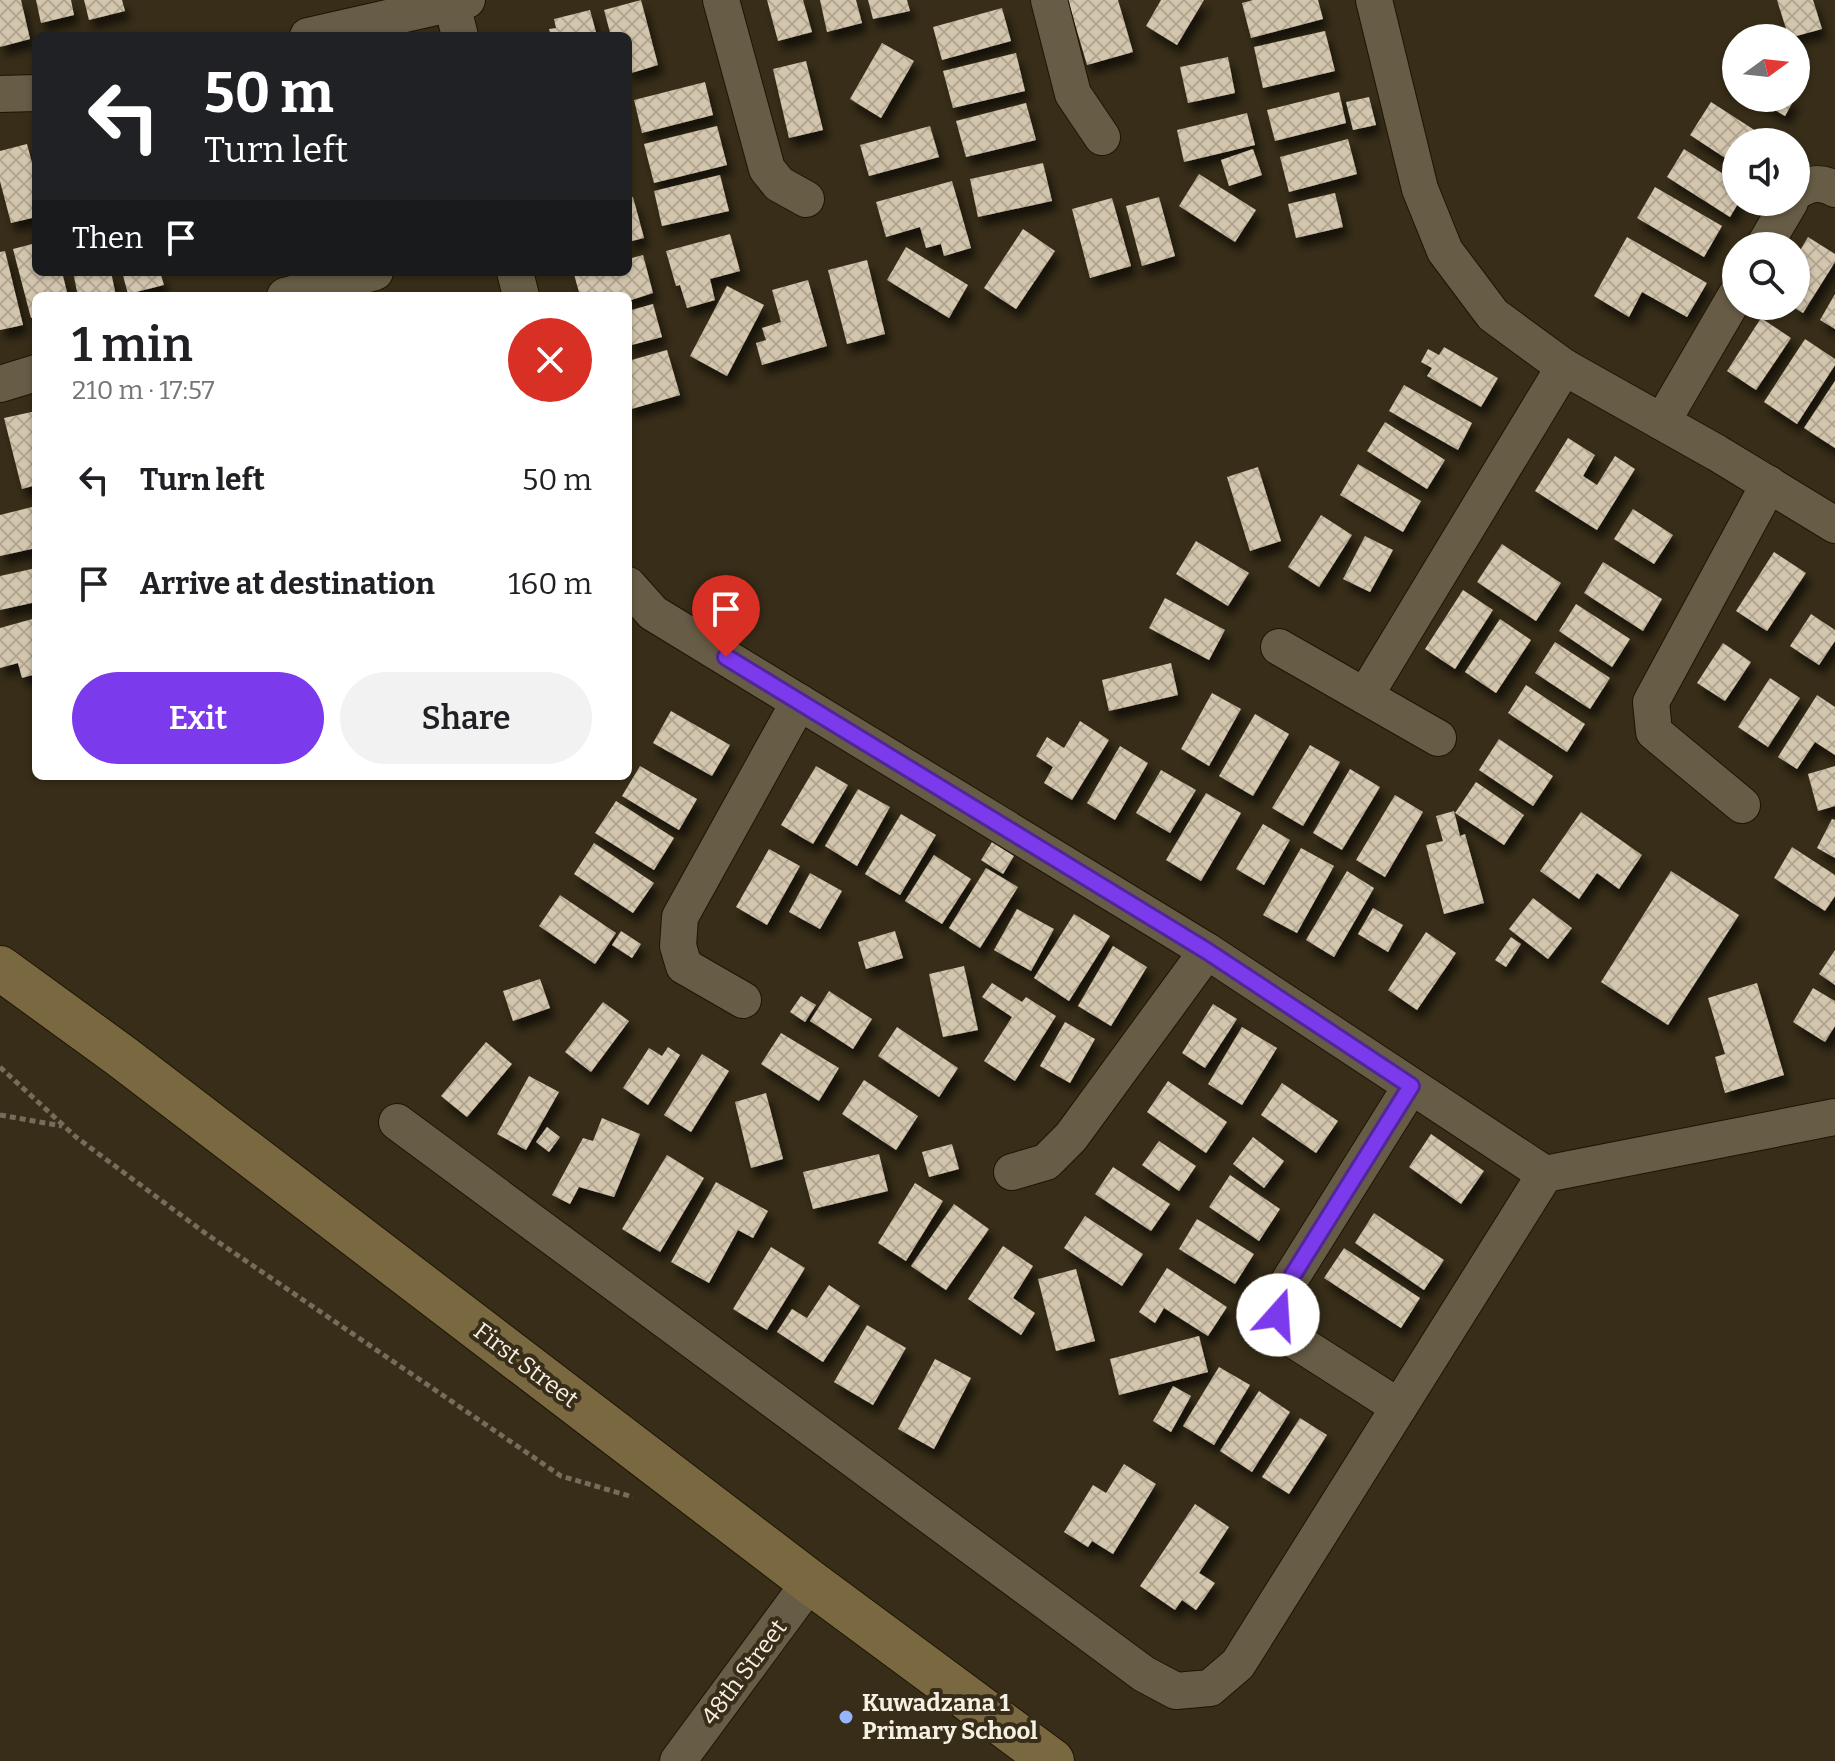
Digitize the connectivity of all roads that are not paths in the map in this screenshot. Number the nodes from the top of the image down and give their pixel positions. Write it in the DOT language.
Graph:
graph roads {
  1 [pos="721,0"];
  2 [pos="1049,0"];
  3 [pos="1374,0"];
  4 [pos="460,13"];
  5 [pos="334,32"];
  6 [pos="32,93"];
  7 [pos="0,94"];
  8 [pos="1102,137"];
  9 [pos="1810,184"];
  10 [pos="1835,189"];
  11 [pos="806,199"];
  12 [pos="360,276"];
  13 [pos="300,292"];
  14 [pos="1722,319"];
  15 [pos="1564,367"];
  16 [pos="32,374"];
  17 [pos="0,384"];
  18 [pos="1662,422"];
  19 [pos="1769,484"];
  20 [pos="1835,525"];
  21 [pos="632,589"];
  22 [pos="1279,647"];
  23 [pos="1365,696"];
  24 [pos="799,702"];
  25 [pos="1438,738"];
  26 [pos="1742,805"];
  27 [pos="1207,951"];
  28 [pos="0,968"];
  29 [pos="743,1000"];
  30 [pos="1411,1086"];
  31 [pos="1835,1117"];
  32 [pos="397,1122"];
  33 [pos="1012,1172"];
  34 [pos="1545,1174"];
  35 [pos="1399,1407"];
  36 [pos="810,1582"];
  37 [pos="678,1761"];
  38 [pos="1052,1761"];
  1 -- 11 [label="street"];
  2 -- 8 [label="street"];
  3 -- 15 [label="street"];
  4 -- 5 [label="street"];
  6 -- 7 [label="street"];
  9 -- 10 [label="street"];
  12 -- 13 [label="street"];
  14 -- 18 [label="street"];
  15 -- 18 [label="street"];
  15 -- 23 [label="street"];
  16 -- 17 [label="street"];
  18 -- 19 [label="street"];
  19 -- 20 [label="street"];
  19 -- 26 [label="street"];
  21 -- 24 [label="street"];
  22 -- 23 [label="street"];
  23 -- 25 [label="street"];
  24 -- 27 [label="street"];
  24 -- 29 [label="street"];
  27 -- 30 [label="street"];
  27 -- 33 [label="street"];
  28 -- 36 [label="street, First Street"];
  30 -- 34 [label="street"];
  30 -- 35 [label="street"];
  31 -- 34 [label="street"];
  32 -- 35 [label="street"];
  34 -- 35 [label="street"];
  36 -- 37 [label="street, 48th Street"];
  36 -- 38 [label="street, First Street"];
}
